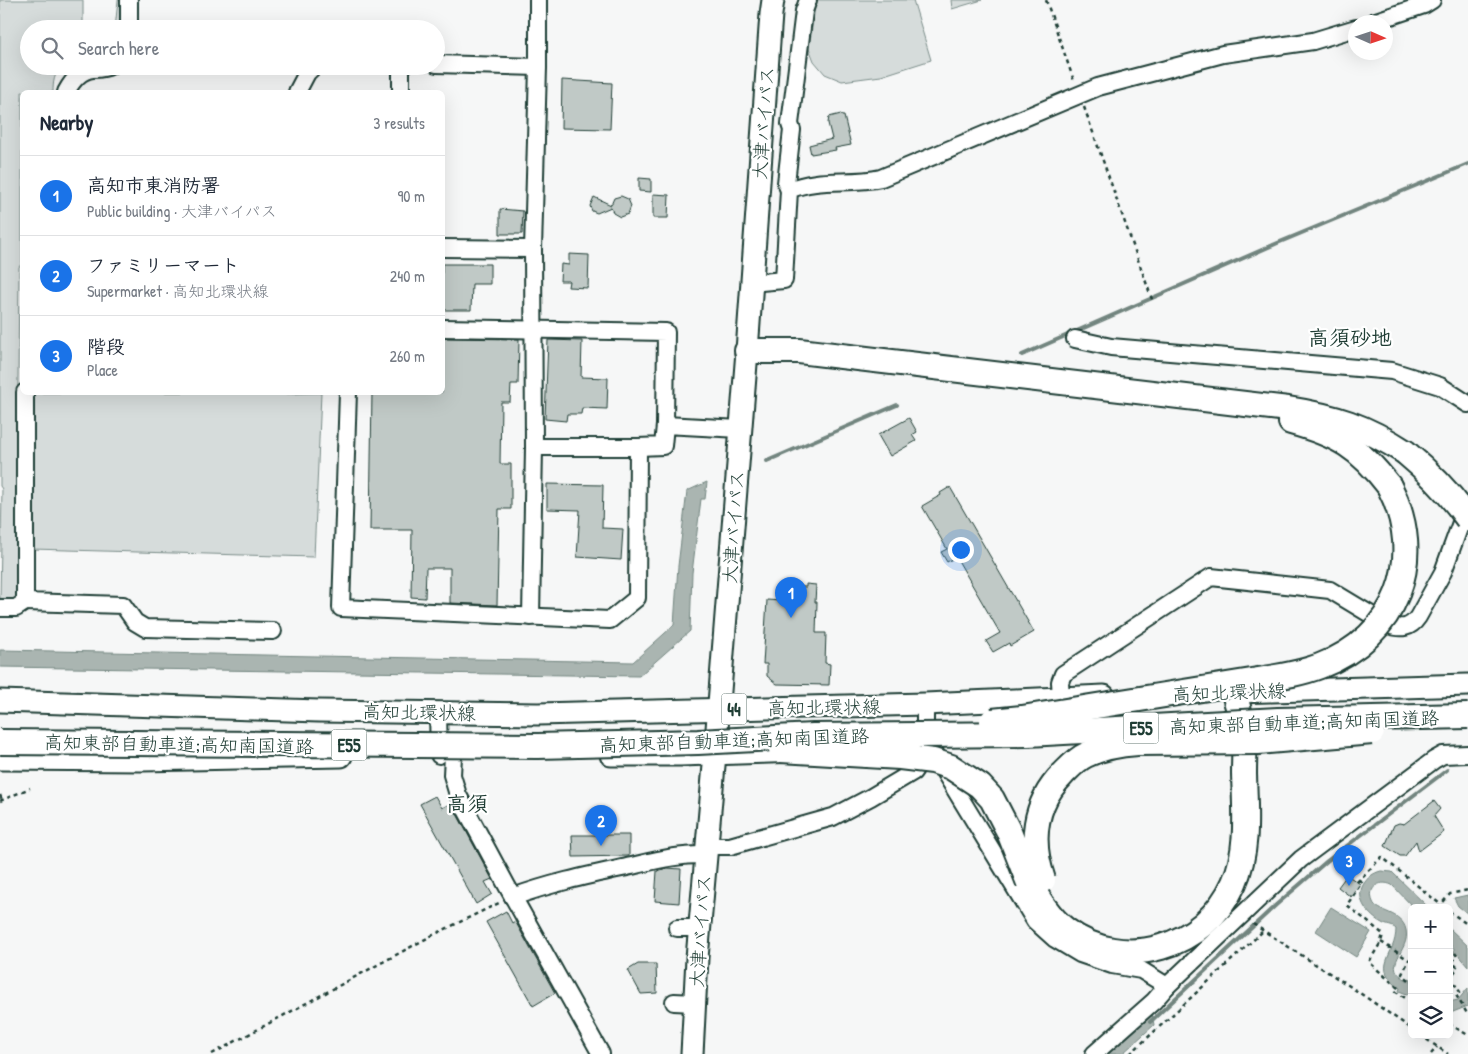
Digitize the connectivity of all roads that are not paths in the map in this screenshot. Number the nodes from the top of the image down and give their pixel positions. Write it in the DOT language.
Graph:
graph roads {
  1 [pos="129,0"];
  2 [pos="538,0"];
  3 [pos="773,0"];
  4 [pos="808,0"];
  5 [pos="1432,0"];
  6 [pos="1393,15"];
  7 [pos="128,20"];
  8 [pos="1348,30"];
  9 [pos="445,64"];
  10 [pos="538,68"];
  11 [pos="80,75"];
  12 [pos="306,75"];
  13 [pos="401,75"];
  14 [pos="67,90"];
  15 [pos="298,90"];
  16 [pos="401,90"];
  17 [pos="789,190"];
  18 [pos="445,248"];
  19 [pos="533,249"];
  20 [pos="751,283"];
  21 [pos="445,328"];
  22 [pos="533,330"];
  23 [pos="1075,339"];
  24 [pos="746,351"];
  25 [pos="25,395"];
  26 [pos="348,395"];
  27 [pos="1468,404"];
  28 [pos="665,425"];
  29 [pos="740,428"];
  30 [pos="534,447"];
  31 [pos="638,447"];
  32 [pos="1468,502"];
  33 [pos="1468,519"];
  34 [pos="25,602"];
  35 [pos="0,608"];
  36 [pos="531,617"];
  37 [pos="273,631"];
  38 [pos="1468,685"];
  39 [pos="1234,692"];
  40 [pos="1061,698"];
  41 [pos="0,701"];
  42 [pos="925,704"];
  43 [pos="718,709"];
  44 [pos="438,712"];
  45 [pos="1468,716"];
  46 [pos="1468,725"];
  47 [pos="1236,733"];
  48 [pos="813,736"];
  49 [pos="1063,739"];
  50 [pos="0,742"];
  51 [pos="931,745"];
  52 [pos="706,748"];
  53 [pos="1468,754"];
  54 [pos="446,756"];
  55 [pos="0,759"];
  56 [pos="707,851"];
  57 [pos="1036,882"];
  58 [pos="513,897"];
  59 [pos="677,928"];
  60 [pos="700,928"];
  61 [pos="1167,986"];
  62 [pos="601,1054"];
  63 [pos="692,1054"];
  64 [pos="1094,1054"];
  1 -- 7 [label="street"];
  2 -- 10 [label="street"];
  3 -- 20 [label="main road, 大津バイパス"];
  4 -- 17 [label="street"];
  5 -- 6 [label="street"];
  8 -- 17 [label="street"];
  9 -- 10 [label="street"];
  10 -- 19 [label="street"];
  11 -- 14 [label="street"];
  12 -- 15 [label="street"];
  13 -- 16 [label="street"];
  17 -- 20 [label="street"];
  18 -- 19 [label="street"];
  19 -- 22 [label="street"];
  20 -- 24 [label="main road, 大津バイパス"];
  21 -- 22 [label="street"];
  22 -- 28 [label="street"];
  22 -- 30 [label="street"];
  23 -- 27 [label="street"];
  24 -- 29 [label="main road, 大津バイパス"];
  24 -- 33 [label="highway, bridge"];
  24 -- 48 [label="highway, bridge"];
  25 -- 34 [label="street"];
  26 -- 36 [label="street"];
  28 -- 29 [label="street"];
  28 -- 31 [label="street"];
  29 -- 43 [label="main road, 大津バイパス"];
  30 -- 31 [label="street"];
  30 -- 36 [label="street"];
  31 -- 36 [label="street"];
  32 -- 40 [label="street"];
  34 -- 35 [label="street"];
  34 -- 37 [label="street"];
  38 -- 39 [label="main road, 高知北環状線 / 44"];
  39 -- 40 [label="main road, 高知北環状線 / 44"];
  39 -- 47 [label="highway"];
  40 -- 42 [label="main road, 高知北環状線 / 44"];
  40 -- 49 [label="street"];
  41 -- 44 [label="main road, 高知北環状線 / 44"];
  42 -- 43 [label="main road, 高知北環状線 / 44"];
  42 -- 51 [label="street"];
  43 -- 44 [label="main road, 高知北環状線 / 44"];
  43 -- 52 [label="main road, 大津バイパス"];
  44 -- 54 [label="street"];
  45 -- 48 [label="highway, 高知東部自動車道;高知南国道路 / E55, bridge"];
  46 -- 47 [label="main road, 44"];
  46 -- 57 [label="highway, bridge"];
  47 -- 49 [label="main road, 44"];
  47 -- 57 [label="highway"];
  48 -- 52 [label="highway, 高知東部自動車道;高知南国道路 / E55, bridge"];
  49 -- 51 [label="main road, 44"];
  50 -- 52 [label="highway, 高知東部自動車道;高知南国道路 / E55, bridge"];
  51 -- 52 [label="main road, 44"];
  51 -- 56 [label="street"];
  51 -- 61 [label="street"];
  52 -- 54 [label="main road, 44"];
  52 -- 56 [label="main road, 大津バイパス"];
  52 -- 57 [label="highway, bridge"];
  53 -- 61 [label="street"];
  54 -- 55 [label="main road, 44"];
  54 -- 58 [label="street"];
  56 -- 58 [label="street"];
  56 -- 60 [label="main road, 大津バイパス"];
  58 -- 62 [label="street"];
  59 -- 60 [label="street"];
  60 -- 63 [label="main road, 大津バイパス"];
  61 -- 64 [label="street"];
}
